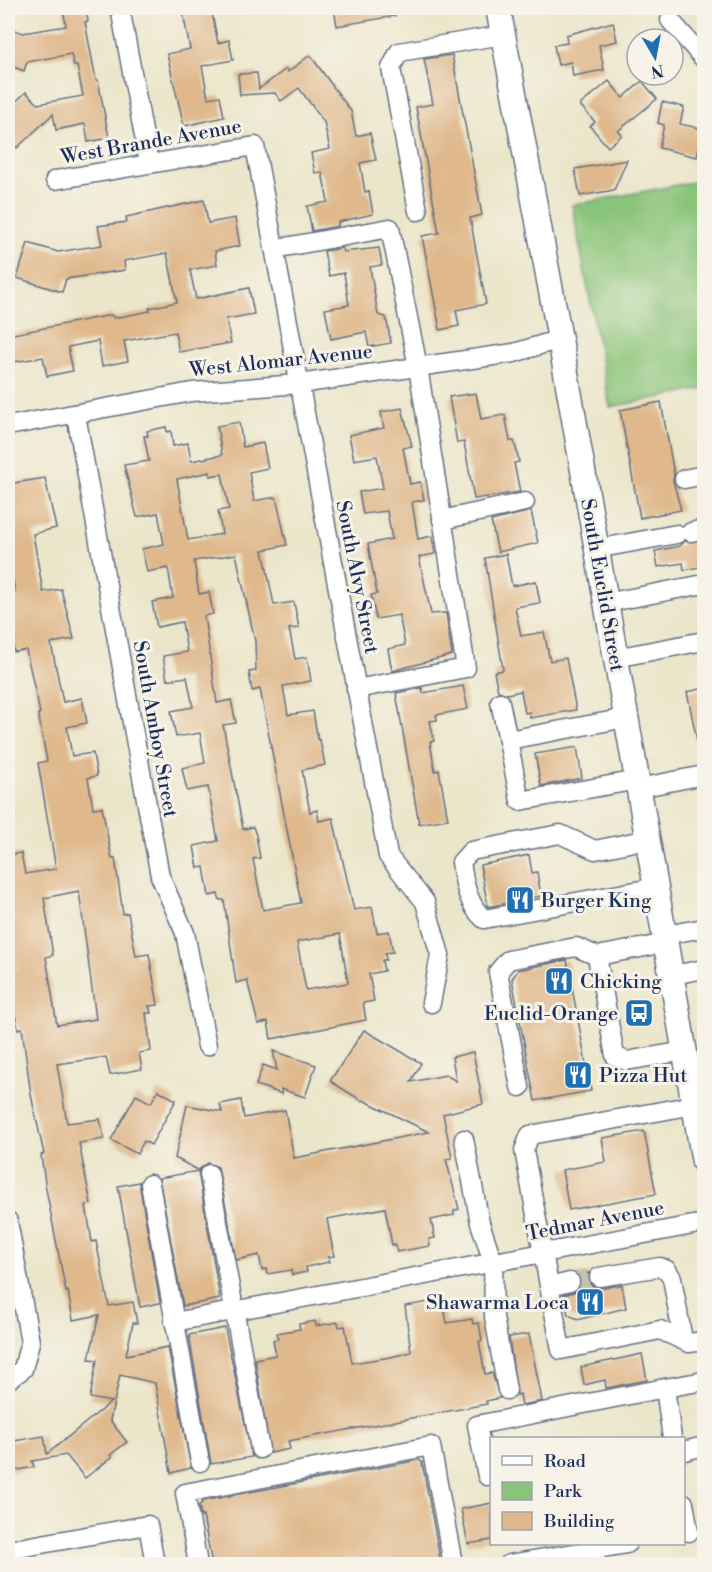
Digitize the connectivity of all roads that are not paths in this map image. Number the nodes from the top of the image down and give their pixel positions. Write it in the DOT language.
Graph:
graph roads {
  1 [pos="120,8"];
  2 [pos="498,8"];
  3 [pos="670,20"];
  4 [pos="503,35"];
  5 [pos="705,59"];
  6 [pos="255,146"];
  7 [pos="149,163"];
  8 [pos="55,180"];
  9 [pos="418,211"];
  10 [pos="274,249"];
  11 [pos="560,339"];
  12 [pos="418,367"];
  13 [pos="299,384"];
  14 [pos="76,415"];
  15 [pos="8,426"];
  16 [pos="705,475"];
  17 [pos="684,479"];
  18 [pos="525,502"];
  19 [pos="442,520"];
  20 [pos="691,532"];
  21 [pos="596,549"];
  22 [pos="705,584"];
  23 [pos="605,603"];
  24 [pos="705,641"];
  25 [pos="615,658"];
  26 [pos="356,689"];
  27 [pos="500,702"];
  28 [pos="626,718"];
  29 [pos="508,740"];
  30 [pos="705,776"];
  31 [pos="638,784"];
  32 [pos="648,839"];
  33 [pos="657,888"];
  34 [pos="705,928"];
  35 [pos="666,939"];
  36 [pos="597,956"];
  37 [pos="705,969"];
  38 [pos="673,975"];
  39 [pos="431,1003"];
  40 [pos="207,1046"];
  41 [pos="685,1051"];
  42 [pos="520,1087"];
  43 [pos="694,1105"];
  44 [pos="464,1139"];
  45 [pos="705,1162"];
  46 [pos="209,1174"];
  47 [pos="150,1184"];
  48 [pos="8,1221"];
  49 [pos="705,1223"];
  50 [pos="542,1253"];
  51 [pos="494,1262"];
  52 [pos="599,1277"];
  53 [pos="570,1282"];
  54 [pos="549,1287"];
  55 [pos="234,1310"];
  56 [pos="174,1322"];
  57 [pos="683,1340"];
  58 [pos="705,1341"];
  59 [pos="8,1380"];
  60 [pos="705,1381"];
  61 [pos="665,1388"];
  62 [pos="507,1390"];
  63 [pos="672,1437"];
  64 [pos="705,1446"];
  65 [pos="260,1449"];
  66 [pos="685,1450"];
  67 [pos="200,1462"];
  68 [pos="487,1476"];
  69 [pos="685,1507"];
  70 [pos="692,1532"];
  71 [pos="621,1545"];
  72 [pos="8,1550"];
  73 [pos="155,1564"];
  74 [pos="198,1564"];
  75 [pos="453,1564"];
  76 [pos="509,1564"];
  1 -- 7 [label="street"];
  2 -- 4 [label="main road, South Euclid Street"];
  3 -- 5 [label="street"];
  4 -- 9 [label="street"];
  4 -- 11 [label="main road, South Euclid Street"];
  6 -- 7 [label="street, West Brande Avenue"];
  6 -- 10 [label="street, South Alvy Street"];
  7 -- 8 [label="street, West Brande Avenue"];
  10 -- 12 [label="street"];
  10 -- 13 [label="street, South Alvy Street"];
  11 -- 12 [label="street, West Alomar Avenue"];
  11 -- 21 [label="main road, South Euclid Street"];
  12 -- 13 [label="street, West Alomar Avenue"];
  12 -- 19 [label="street"];
  13 -- 14 [label="street, West Alomar Avenue"];
  13 -- 26 [label="street, South Alvy Street"];
  14 -- 15 [label="street, West Alomar Avenue"];
  14 -- 40 [label="street, South Amboy Street"];
  16 -- 17 [label="street"];
  18 -- 19 [label="street"];
  19 -- 26 [label="street"];
  20 -- 21 [label="street"];
  21 -- 23 [label="main road, South Euclid Street"];
  22 -- 23 [label="street"];
  23 -- 25 [label="main road, South Euclid Street"];
  24 -- 25 [label="street"];
  25 -- 28 [label="main road, South Euclid Street"];
  26 -- 39 [label="street, South Alvy Street"];
  27 -- 29 [label="street"];
  28 -- 29 [label="street"];
  28 -- 31 [label="main road, South Euclid Street"];
  29 -- 31 [label="street"];
  30 -- 31 [label="street"];
  31 -- 32 [label="main road, South Euclid Street"];
  32 -- 33 [label="main road, South Euclid Street"];
  32 -- 33 [label="street"];
  33 -- 35 [label="main road, South Euclid Street"];
  34 -- 35 [label="street"];
  35 -- 36 [label="street"];
  35 -- 38 [label="main road, South Euclid Street"];
  36 -- 41 [label="street"];
  36 -- 42 [label="street"];
  37 -- 38 [label="street"];
  38 -- 41 [label="main road, South Euclid Street"];
  41 -- 43 [label="main road, South Euclid Street"];
  43 -- 45 [label="main road, South Euclid Street"];
  43 -- 50 [label="street"];
  44 -- 51 [label="street"];
  46 -- 55 [label="street"];
  47 -- 56 [label="street"];
  48 -- 59 [label="street"];
  49 -- 50 [label="street, Tedmar Avenue"];
  50 -- 51 [label="street, Tedmar Avenue"];
  50 -- 54 [label="street"];
  51 -- 55 [label="street, Tedmar Avenue"];
  51 -- 62 [label="street"];
  52 -- 57 [label="street"];
  53 -- 54 [label="street"];
  54 -- 57 [label="street"];
  55 -- 56 [label="street, Tedmar Avenue"];
  55 -- 65 [label="street"];
  56 -- 67 [label="street"];
  57 -- 58 [label="street"];
  60 -- 61 [label="street"];
  61 -- 63 [label="street"];
  61 -- 68 [label="street"];
  64 -- 66 [label="street"];
  69 -- 70 [label="street"];
  71 -- 76 [label="street"];
  72 -- 73 [label="street"];
  74 -- 75 [label="street"];
}
